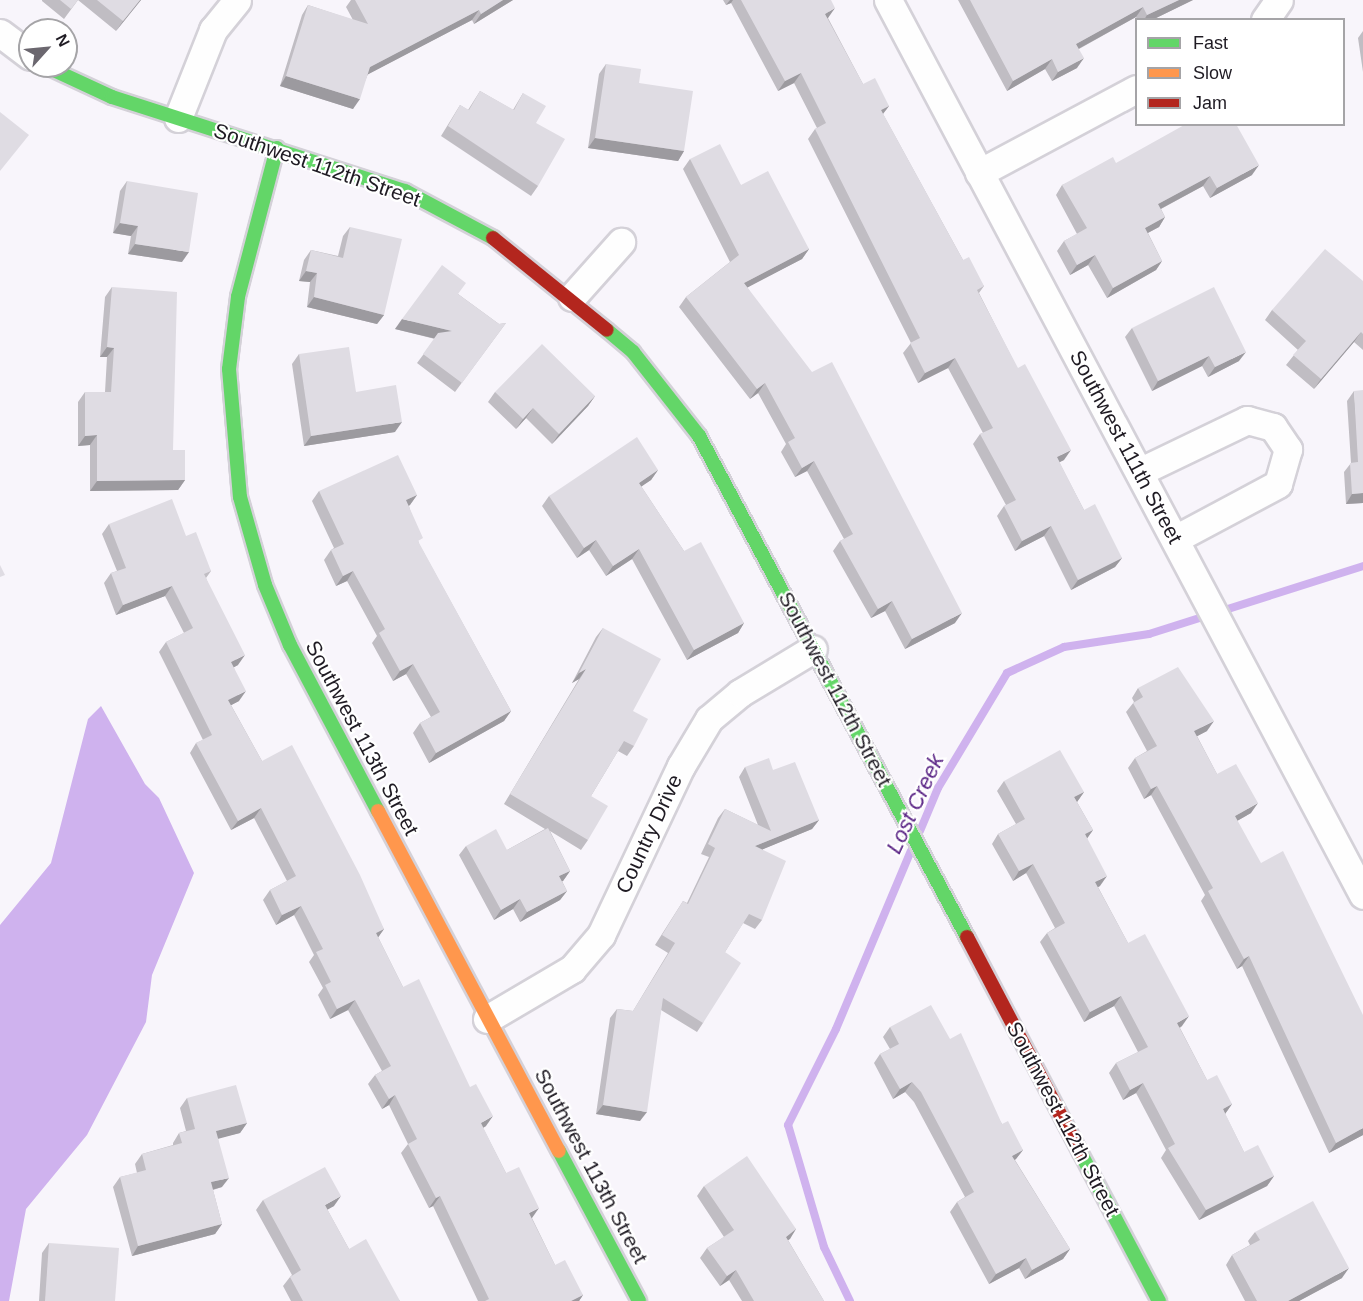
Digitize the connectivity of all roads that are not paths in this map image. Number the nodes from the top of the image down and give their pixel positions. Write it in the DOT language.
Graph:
graph roads {
  1 [pos="237,0"];
  2 [pos="888,0"];
  3 [pos="1279,0"];
  4 [pos="1266,18"];
  5 [pos="0,33"];
  6 [pos="18,47"];
  7 [pos="71,78"];
  8 [pos="1135,90"];
  9 [pos="178,118"];
  10 [pos="277,148"];
  11 [pos="979,173"];
  12 [pos="621,242"];
  13 [pos="572,297"];
  14 [pos="1140,472"];
  15 [pos="1176,541"];
  16 [pos="813,649"];
  17 [pos="1363,895"];
  18 [pos="487,1019"];
  19 [pos="639,1301"];
  20 [pos="1159,1301"];
  1 -- 9 [label="street"];
  2 -- 11 [label="street, Southwest 111th Street"];
  3 -- 4 [label="street"];
  5 -- 6 [label="street"];
  7 -- 9 [label="street, Southwest 112th Street"];
  8 -- 11 [label="street"];
  9 -- 10 [label="street, Southwest 112th Street"];
  10 -- 13 [label="street, Southwest 112th Street"];
  10 -- 18 [label="street, Southwest 113th Street"];
  11 -- 14 [label="street, Southwest 111th Street"];
  12 -- 13 [label="street"];
  13 -- 16 [label="street, Southwest 112th Street"];
  14 -- 15 [label="street, Southwest 111th Street"];
  14 -- 15 [label="street"];
  15 -- 17 [label="street, Southwest 111th Street"];
  16 -- 18 [label="street, Country Drive"];
  16 -- 20 [label="street, Southwest 112th Street"];
  18 -- 19 [label="street, Southwest 113th Street"];
}
